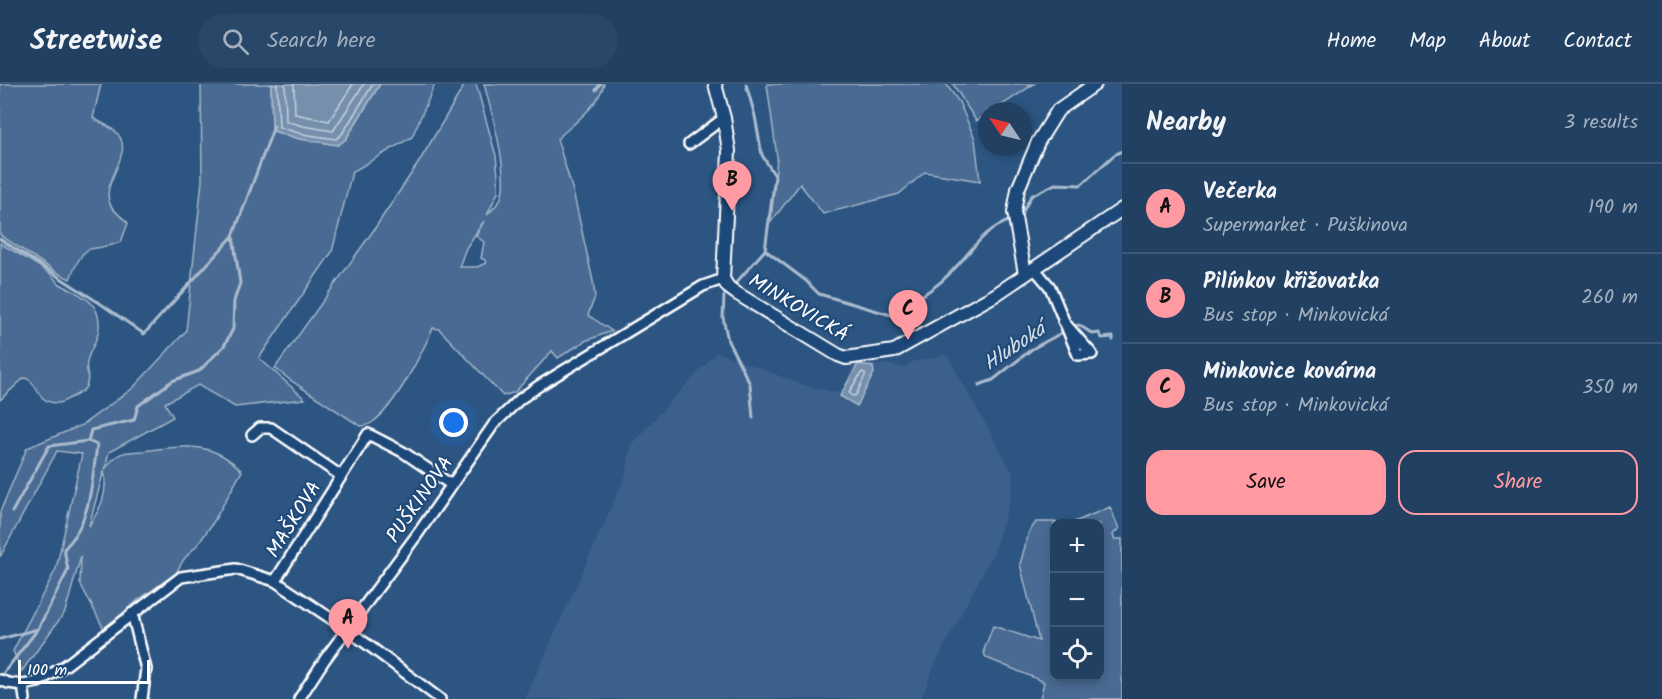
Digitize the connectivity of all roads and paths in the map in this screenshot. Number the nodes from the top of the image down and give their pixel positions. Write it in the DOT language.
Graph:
graph roads {
  1 [pos="715,84"];
  2 [pos="1095,84"];
  3 [pos="724,118"];
  4 [pos="689,144"];
  5 [pos="1122,209"];
  6 [pos="1030,271"];
  7 [pos="723,279"];
  8 [pos="1063,321"];
  9 [pos="252,435"];
  10 [pos="341,476"];
  11 [pos="450,484"];
  12 [pos="275,581"];
  13 [pos="132,613"];
  14 [pos="348,630"];
  15 [pos="0,680"];
  16 [pos="23,685"];
  17 [pos="25,699"];
  18 [pos="142,699"];
  19 [pos="299,699"];
  20 [pos="440,699"];
  1 -- 3 [label="street, MINKOVICKÁ"];
  2 -- 6 [label="street"];
  3 -- 4 [label="street"];
  3 -- 7 [label="street, MINKOVICKÁ"];
  5 -- 6 [label="street, MINKOVICKÁ"];
  6 -- 7 [label="street, MINKOVICKÁ"];
  6 -- 8 [label="street"];
  7 -- 11 [label="street, PUŠKINOVA"];
  9 -- 10 [label="street, MAŠKOVA"];
  10 -- 11 [label="street, MAŠKOVA"];
  10 -- 12 [label="street, MAŠKOVA"];
  11 -- 14 [label="street, PUŠKINOVA"];
  12 -- 13 [label="street, MAŠKOVA"];
  12 -- 14 [label="street, MAŠKOVA"];
  13 -- 16 [label="street, MAŠKOVA"];
  13 -- 18 [label="street"];
  14 -- 19 [label="street, PUŠKINOVA"];
  14 -- 20 [label="street, MAŠKOVA"];
  15 -- 16 [label="street"];
  16 -- 17 [label="street"];
}
